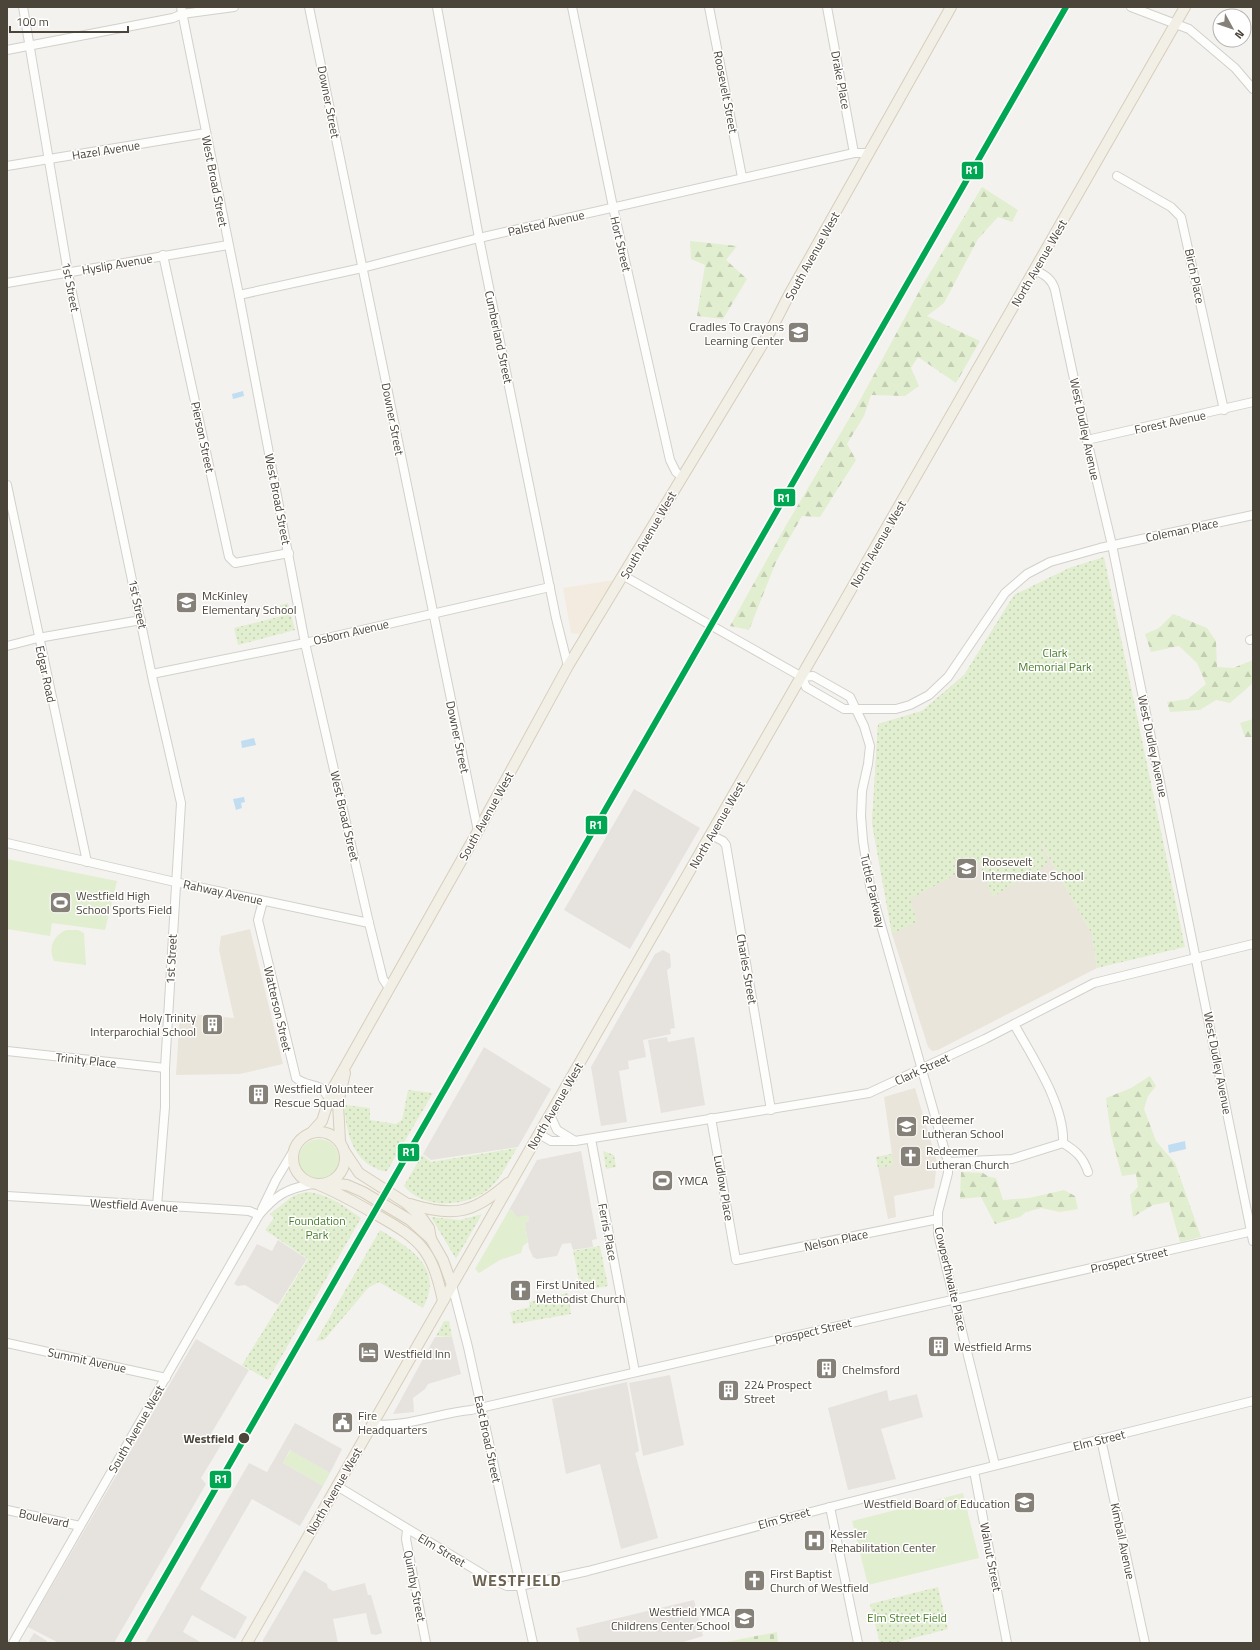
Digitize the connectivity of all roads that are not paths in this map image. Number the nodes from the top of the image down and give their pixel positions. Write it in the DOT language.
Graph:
graph roads {
  1 [pos="23,7"];
  2 [pos="234,7"];
  3 [pos="309,7"];
  4 [pos="436,7"];
  5 [pos="572,7"];
  6 [pos="709,7"];
  7 [pos="827,7"];
  8 [pos="951,7"];
  9 [pos="1131,7"];
  10 [pos="1185,7"];
  11 [pos="181,11"];
  12 [pos="1176,24"];
  13 [pos="30,46"];
  14 [pos="7,50"];
  15 [pos="1253,89"];
  16 [pos="206,133"];
  17 [pos="854,153"];
  18 [pos="869,153"];
  19 [pos="49,159"];
  20 [pos="7,166"];
  21 [pos="1117,176"];
  22 [pos="742,177"];
  23 [pos="613,207"];
  24 [pos="479,238"];
  25 [pos="228,245"];
  26 [pos="163,255"];
  27 [pos="362,268"];
  28 [pos="1035,270"];
  29 [pos="68,273"];
  30 [pos="7,283"];
  31 [pos="239,295"];
  32 [pos="1253,402"];
  33 [pos="1224,410"];
  34 [pos="1087,440"];
  35 [pos="682,477"];
  36 [pos="7,485"];
  37 [pos="1253,515"];
  38 [pos="1112,545"];
  39 [pos="288,553"];
  40 [pos="624,576"];
  41 [pos="550,586"];
  42 [pos="433,614"];
  43 [pos="141,620"];
  44 [pos="38,638"];
  45 [pos="305,643"];
  46 [pos="7,646"];
  47 [pos="568,666"];
  48 [pos="152,674"];
  49 [pos="802,677"];
  50 [pos="857,710"];
  51 [pos="478,831"];
  52 [pos="712,835"];
  53 [pos="7,842"];
  54 [pos="87,862"];
  55 [pos="175,882"];
  56 [pos="263,901"];
  57 [pos="369,923"];
  58 [pos="1253,944"];
  59 [pos="1196,957"];
  60 [pos="389,988"];
  61 [pos="1014,1024"];
  62 [pos="7,1051"];
  63 [pos="347,1065"];
  64 [pos="165,1068"];
  65 [pos="921,1069"];
  66 [pos="328,1097"];
  67 [pos="770,1110"];
  68 [pos="550,1115"];
  69 [pos="711,1118"];
  70 [pos="311,1133"];
  71 [pos="539,1134"];
  72 [pos="590,1139"];
  73 [pos="340,1141"];
  74 [pos="575,1141"];
  75 [pos="1063,1143"];
  76 [pos="294,1150"];
  77 [pos="345,1152"];
  78 [pos="948,1162"];
  79 [pos="1088,1172"];
  80 [pos="514,1178"];
  81 [pos="319,1184"];
  82 [pos="7,1196"];
  83 [pos="406,1202"];
  84 [pos="157,1206"];
  85 [pos="259,1215"];
  86 [pos="938,1219"];
  87 [pos="1252,1232"];
  88 [pos="431,1239"];
  89 [pos="1253,1241"];
  90 [pos="736,1257"];
  91 [pos="452,1285"];
  92 [pos="956,1300"];
  93 [pos="443,1301"];
  94 [pos="7,1343"];
  95 [pos="636,1372"];
  96 [pos="166,1378"];
  97 [pos="1253,1401"];
  98 [pos="481,1408"];
  99 [pos="372,1424"];
  100 [pos="1101,1439"];
  101 [pos="995,1465"];
  102 [pos="974,1471"];
  103 [pos="337,1486"];
  104 [pos="830,1506"];
  105 [pos="7,1510"];
  106 [pos="80,1526"];
  107 [pos="407,1530"];
  108 [pos="520,1586"];
  109 [pos="13,1643"];
  110 [pos="247,1643"];
  111 [pos="426,1643"];
  112 [pos="533,1643"];
  113 [pos="858,1643"];
  114 [pos="1007,1643"];
  115 [pos="1145,1643"];
  1 -- 13 [label="street, 1st Street"];
  2 -- 11 [label="street"];
  3 -- 27 [label="street, Downer Street"];
  4 -- 24 [label="street, Cumberland Street"];
  5 -- 23 [label="street, Hort Street"];
  6 -- 22 [label="street, Roosevelt Street"];
  7 -- 17 [label="street, Drake Place"];
  8 -- 18 [label="main road, South Avenue West"];
  9 -- 12 [label="street"];
  10 -- 12 [label="main road, North Avenue West"];
  11 -- 13 [label="street"];
  11 -- 16 [label="street, West Broad Street"];
  12 -- 15 [label="street"];
  12 -- 28 [label="main road, North Avenue West"];
  13 -- 14 [label="street"];
  13 -- 19 [label="street, 1st Street"];
  16 -- 19 [label="street, Hazel Avenue"];
  16 -- 25 [label="street, West Broad Street"];
  17 -- 18 [label="street, Palsted Avenue"];
  17 -- 22 [label="street, Palsted Avenue"];
  18 -- 35 [label="main road, South Avenue West"];
  19 -- 20 [label="street, Hazel Avenue"];
  19 -- 29 [label="street, 1st Street"];
  21 -- 33 [label="street, Birch Place"];
  22 -- 23 [label="street, Palsted Avenue"];
  23 -- 24 [label="street, Palsted Avenue"];
  23 -- 35 [label="street, Hort Street"];
  24 -- 27 [label="street, Palsted Avenue"];
  24 -- 41 [label="street, Cumberland Street"];
  25 -- 26 [label="street, Hyslip Avenue"];
  25 -- 31 [label="street, West Broad Street"];
  26 -- 29 [label="street, Hyslip Avenue"];
  26 -- 39 [label="street, Pierson Street"];
  27 -- 31 [label="street, Palsted Avenue"];
  27 -- 42 [label="street, Downer Street"];
  28 -- 34 [label="street, West Dudley Avenue"];
  28 -- 49 [label="main road, North Avenue West"];
  29 -- 30 [label="street, Hyslip Avenue"];
  29 -- 43 [label="street, 1st Street"];
  31 -- 39 [label="street, West Broad Street"];
  32 -- 33 [label="street, Forest Avenue"];
  33 -- 34 [label="street, Forest Avenue"];
  34 -- 38 [label="street, West Dudley Avenue"];
  35 -- 40 [label="main road, South Avenue West"];
  36 -- 44 [label="street, Edgar Road"];
  37 -- 38 [label="street, Coleman Place"];
  38 -- 50 [label="street, Tuttle Parkway"];
  38 -- 59 [label="street, West Dudley Avenue"];
  39 -- 45 [label="street, West Broad Street"];
  40 -- 47 [label="main road, South Avenue West"];
  40 -- 49 [label="street, Tuttle Parkway"];
  41 -- 42 [label="street, Osborn Avenue"];
  41 -- 47 [label="street, Cumberland Street"];
  42 -- 45 [label="street, Osborn Avenue"];
  42 -- 51 [label="street, Downer Street"];
  43 -- 44 [label="street"];
  43 -- 48 [label="street, 1st Street"];
  44 -- 46 [label="street"];
  44 -- 54 [label="street, Edgar Road"];
  45 -- 48 [label="street, Osborn Avenue"];
  45 -- 57 [label="street, West Broad Street"];
  47 -- 51 [label="main road, South Avenue West"];
  48 -- 55 [label="street, 1st Street"];
  49 -- 50 [label="street, Tuttle Parkway"];
  49 -- 50 [label="street, Tuttle Parkway"];
  49 -- 52 [label="main road, North Avenue West"];
  50 -- 65 [label="street, Tuttle Parkway"];
  51 -- 60 [label="main road, South Avenue West"];
  52 -- 67 [label="street, Charles Street"];
  52 -- 68 [label="main road, North Avenue West"];
  53 -- 54 [label="street, Rahway Avenue"];
  54 -- 55 [label="street, Rahway Avenue"];
  55 -- 56 [label="street, Rahway Avenue"];
  55 -- 64 [label="street, 1st Street"];
  56 -- 57 [label="street, Rahway Avenue"];
  56 -- 66 [label="street, Watterson Street"];
  57 -- 60 [label="street, West Broad Street"];
  58 -- 59 [label="street, Clark Street"];
  59 -- 61 [label="street, Clark Street"];
  59 -- 87 [label="street, West Dudley Avenue"];
  60 -- 63 [label="main road, South Avenue West"];
  61 -- 65 [label="street, Clark Street"];
  61 -- 75 [label="street"];
  62 -- 64 [label="street, Trinity Place"];
  63 -- 66 [label="main road, South Avenue West"];
  63 -- 73 [label="main road, South Avenue West"];
  64 -- 84 [label="street, 1st Street"];
  65 -- 67 [label="street, Clark Street"];
  65 -- 78 [label="street, Cowperthwaite Place"];
  66 -- 70 [label="main road, South Avenue West"];
  67 -- 69 [label="street, Clark Street"];
  68 -- 71 [label="main road, North Avenue West"];
  68 -- 74 [label="street"];
  69 -- 72 [label="street, Clark Street"];
  69 -- 90 [label="street, Ludlow Place"];
  70 -- 73 [label="main road"];
  70 -- 76 [label="main road"];
  71 -- 74 [label="street, Clark Street"];
  71 -- 80 [label="main road, North Avenue West"];
  72 -- 74 [label="street, Clark Street"];
  72 -- 95 [label="street, Ferris Place"];
  73 -- 77 [label="main road"];
  75 -- 78 [label="street"];
  75 -- 79 [label="street"];
  76 -- 81 [label="main road"];
  76 -- 85 [label="street, South Avenue West"];
  77 -- 81 [label="main road"];
  77 -- 83 [label="main road, East Broad Street"];
  78 -- 86 [label="street, Cowperthwaite Place"];
  80 -- 83 [label="main road"];
  80 -- 91 [label="main road, North Avenue West"];
  81 -- 85 [label="street, South Avenue West"];
  81 -- 88 [label="main road, East Broad Street"];
  81 -- 93 [label="main road"];
  82 -- 84 [label="street, Westfield Avenue"];
  83 -- 88 [label="main road, East Broad Street"];
  84 -- 85 [label="street, Westfield Avenue"];
  85 -- 96 [label="street, South Avenue West"];
  86 -- 90 [label="street, Nelson Place"];
  86 -- 92 [label="street, Cowperthwaite Place"];
  87 -- 89 [label="street, West Dudley Avenue"];
  87 -- 92 [label="street, Prospect Street"];
  88 -- 91 [label="main road, East Broad Street"];
  91 -- 93 [label="main road, North Avenue West"];
  91 -- 98 [label="street, East Broad Street"];
  92 -- 95 [label="street, Prospect Street"];
  92 -- 101 [label="street, Cowperthwaite Place"];
  93 -- 99 [label="main road, North Avenue West"];
  94 -- 96 [label="street, Summit Avenue"];
  95 -- 98 [label="street, Prospect Street"];
  96 -- 106 [label="street, South Avenue West"];
  97 -- 100 [label="street, Elm Street"];
  98 -- 99 [label="street, Prospect Street"];
  98 -- 108 [label="street, East Broad Street"];
  99 -- 103 [label="main road, North Avenue West"];
  100 -- 101 [label="street, Elm Street"];
  100 -- 115 [label="street, Kimball Avenue"];
  101 -- 102 [label="street, Elm Street"];
  102 -- 104 [label="street, Elm Street"];
  102 -- 114 [label="street, Walnut Street"];
  103 -- 107 [label="street, Elm Street"];
  103 -- 110 [label="main road, North Avenue West"];
  104 -- 108 [label="street, Elm Street"];
  104 -- 113 [label="street"];
  105 -- 106 [label="street, Boulevard"];
  106 -- 109 [label="street, South Avenue West"];
  107 -- 108 [label="street, Elm Street"];
  107 -- 111 [label="street, Quimby Street"];
  108 -- 112 [label="street, East Broad Street"];
}
